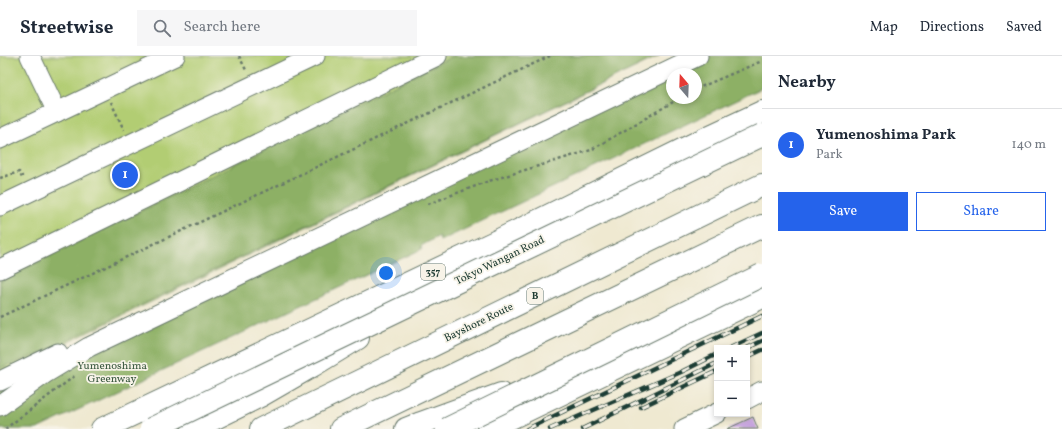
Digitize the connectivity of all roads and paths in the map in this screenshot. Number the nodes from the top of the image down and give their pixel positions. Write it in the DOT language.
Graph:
graph roads {
  1 [pos="30,56"];
  2 [pos="175,56"];
  3 [pos="315,56"];
  4 [pos="437,56"];
  5 [pos="550,56"];
  6 [pos="676,56"];
  7 [pos="698,56"];
  8 [pos="762,62"];
  9 [pos="702,87"];
  10 [pos="104,89"];
  11 [pos="670,104"];
  12 [pos="57,112"];
  13 [pos="762,112"];
  14 [pos="762,131"];
  15 [pos="762,135"];
  16 [pos="0,139"];
  17 [pos="704,139"];
  18 [pos="130,144"];
  19 [pos="0,178"];
  20 [pos="16,179"];
  21 [pos="762,186"];
  22 [pos="426,205"];
  23 [pos="0,206"];
  24 [pos="762,226"];
  25 [pos="497,241"];
  26 [pos="0,269"];
  27 [pos="762,276"];
  28 [pos="762,297"];
  29 [pos="0,317"];
  30 [pos="684,335"];
  31 [pos="77,374"];
  32 [pos="0,381"];
  33 [pos="762,391"];
  34 [pos="750,397"];
  35 [pos="0,406"];
  36 [pos="714,414"];
  37 [pos="5,429"];
  38 [pos="102,429"];
  39 [pos="151,429"];
  40 [pos="193,429"];
  41 [pos="261,429"];
  42 [pos="341,429"];
  43 [pos="406,429"];
  44 [pos="447,429"];
  45 [pos="488,429"];
  46 [pos="684,429"];
  1 -- 12 [label="street"];
  2 -- 10 [label="street"];
  3 -- 18 [label="street"];
  4 -- 26 [label="street"];
  5 -- 29 [label="path"];
  6 -- 32 [label="street"];
  7 -- 35 [label="street"];
  8 -- 9 [label="path"];
  10 -- 12 [label="street"];
  10 -- 18 [label="path"];
  11 -- 22 [label="path"];
  12 -- 16 [label="street"];
  13 -- 17 [label="highway, 357"];
  14 -- 17 [label="highway"];
  15 -- 39 [label="highway, Tokyo Wangan Road / 357, bridge"];
  17 -- 25 [label="highway, 357"];
  18 -- 23 [label="street"];
  19 -- 20 [label="path"];
  21 -- 41 [label="highway, Bayshore Route / B"];
  24 -- 42 [label="highway"];
  25 -- 38 [label="highway, 357"];
  25 -- 40 [label="highway"];
  27 -- 44 [label="highway, bridge"];
  28 -- 30 [label="highway"];
  30 -- 43 [label="highway"];
  30 -- 45 [label="highway"];
  31 -- 37 [label="path"];
  33 -- 34 [label="street"];
  36 -- 46 [label="street"];
}
